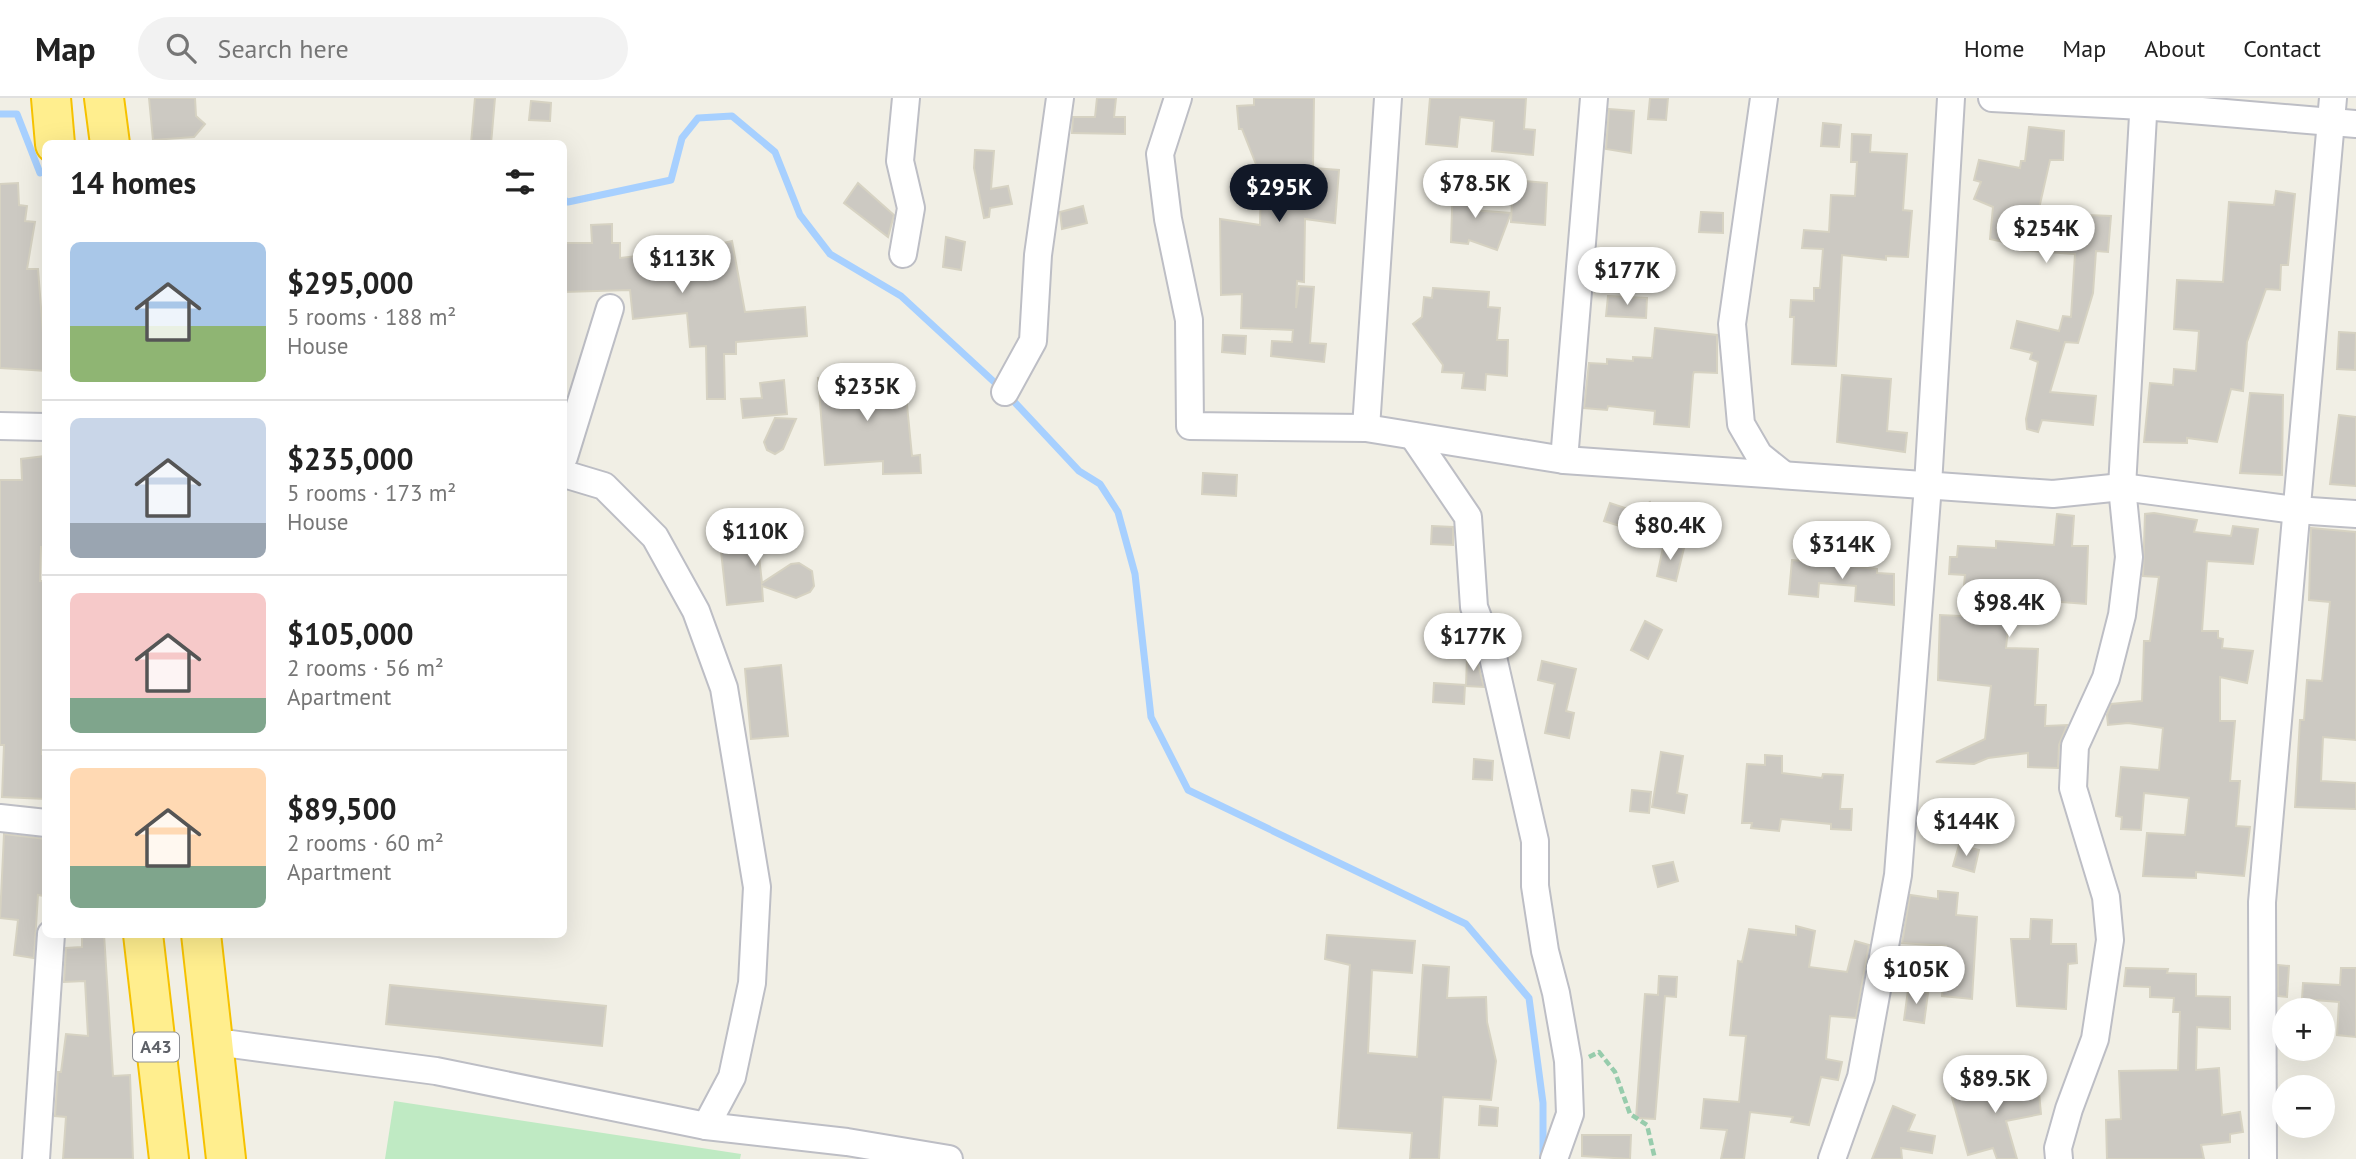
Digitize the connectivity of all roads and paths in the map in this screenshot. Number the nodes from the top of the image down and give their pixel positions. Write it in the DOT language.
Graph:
graph roads {
  1 [pos="51,98"];
  2 [pos="104,98"];
  3 [pos="906,98"];
  4 [pos="1060,98"];
  5 [pos="1178,98"];
  6 [pos="1388,98"];
  7 [pos="1594,98"];
  8 [pos="1764,98"];
  9 [pos="1951,98"];
  10 [pos="1992,98"];
  11 [pos="2143,102"];
  12 [pos="2340,115"];
  13 [pos="55,140"];
  14 [pos="109,140"];
  15 [pos="903,254"];
  16 [pos="610,309"];
  17 [pos="1004,392"];
  18 [pos="0,426"];
  19 [pos="42,427"];
  20 [pos="1366,428"];
  21 [pos="1413,436"];
  22 [pos="567,447"];
  23 [pos="1564,460"];
  24 [pos="567,475"];
  25 [pos="1784,475"];
  26 [pos="1928,485"];
  27 [pos="2122,487"];
  28 [pos="2295,510"];
  29 [pos="2356,514"];
  30 [pos="0,818"];
  31 [pos="42,823"];
  32 [pos="51,938"];
  33 [pos="143,938"];
  34 [pos="201,938"];
  35 [pos="231,1044"];
  36 [pos="1568,1061"];
  37 [pos="706,1126"];
  38 [pos="36,1159"];
  39 [pos="169,1159"];
  40 [pos="226,1159"];
  41 [pos="949,1159"];
  42 [pos="1554,1159"];
  43 [pos="1655,1159"];
  44 [pos="1832,1159"];
  45 [pos="2059,1159"];
  46 [pos="2263,1159"];
  1 -- 13 [label="highway"];
  2 -- 14 [label="highway"];
  3 -- 15 [label="street"];
  4 -- 17 [label="street"];
  5 -- 20 [label="street"];
  6 -- 20 [label="street"];
  7 -- 23 [label="street"];
  8 -- 25 [label="street"];
  9 -- 26 [label="street"];
  10 -- 11 [label="street"];
  11 -- 12 [label="street"];
  11 -- 27 [label="street"];
  12 -- 28 [label="street"];
  16 -- 22 [label="street"];
  18 -- 19 [label="street"];
  20 -- 21 [label="street"];
  21 -- 23 [label="street"];
  21 -- 36 [label="street"];
  23 -- 25 [label="street"];
  24 -- 37 [label="street"];
  25 -- 26 [label="street"];
  26 -- 27 [label="street"];
  26 -- 44 [label="street"];
  27 -- 28 [label="street"];
  27 -- 45 [label="street"];
  28 -- 29 [label="street"];
  28 -- 46 [label="street"];
  30 -- 31 [label="street"];
  32 -- 38 [label="street"];
  33 -- 39 [label="highway, A43"];
  34 -- 40 [label="highway"];
  35 -- 37 [label="street"];
  36 -- 42 [label="street"];
  36 -- 43 [label="path"];
  37 -- 41 [label="street"];
}
